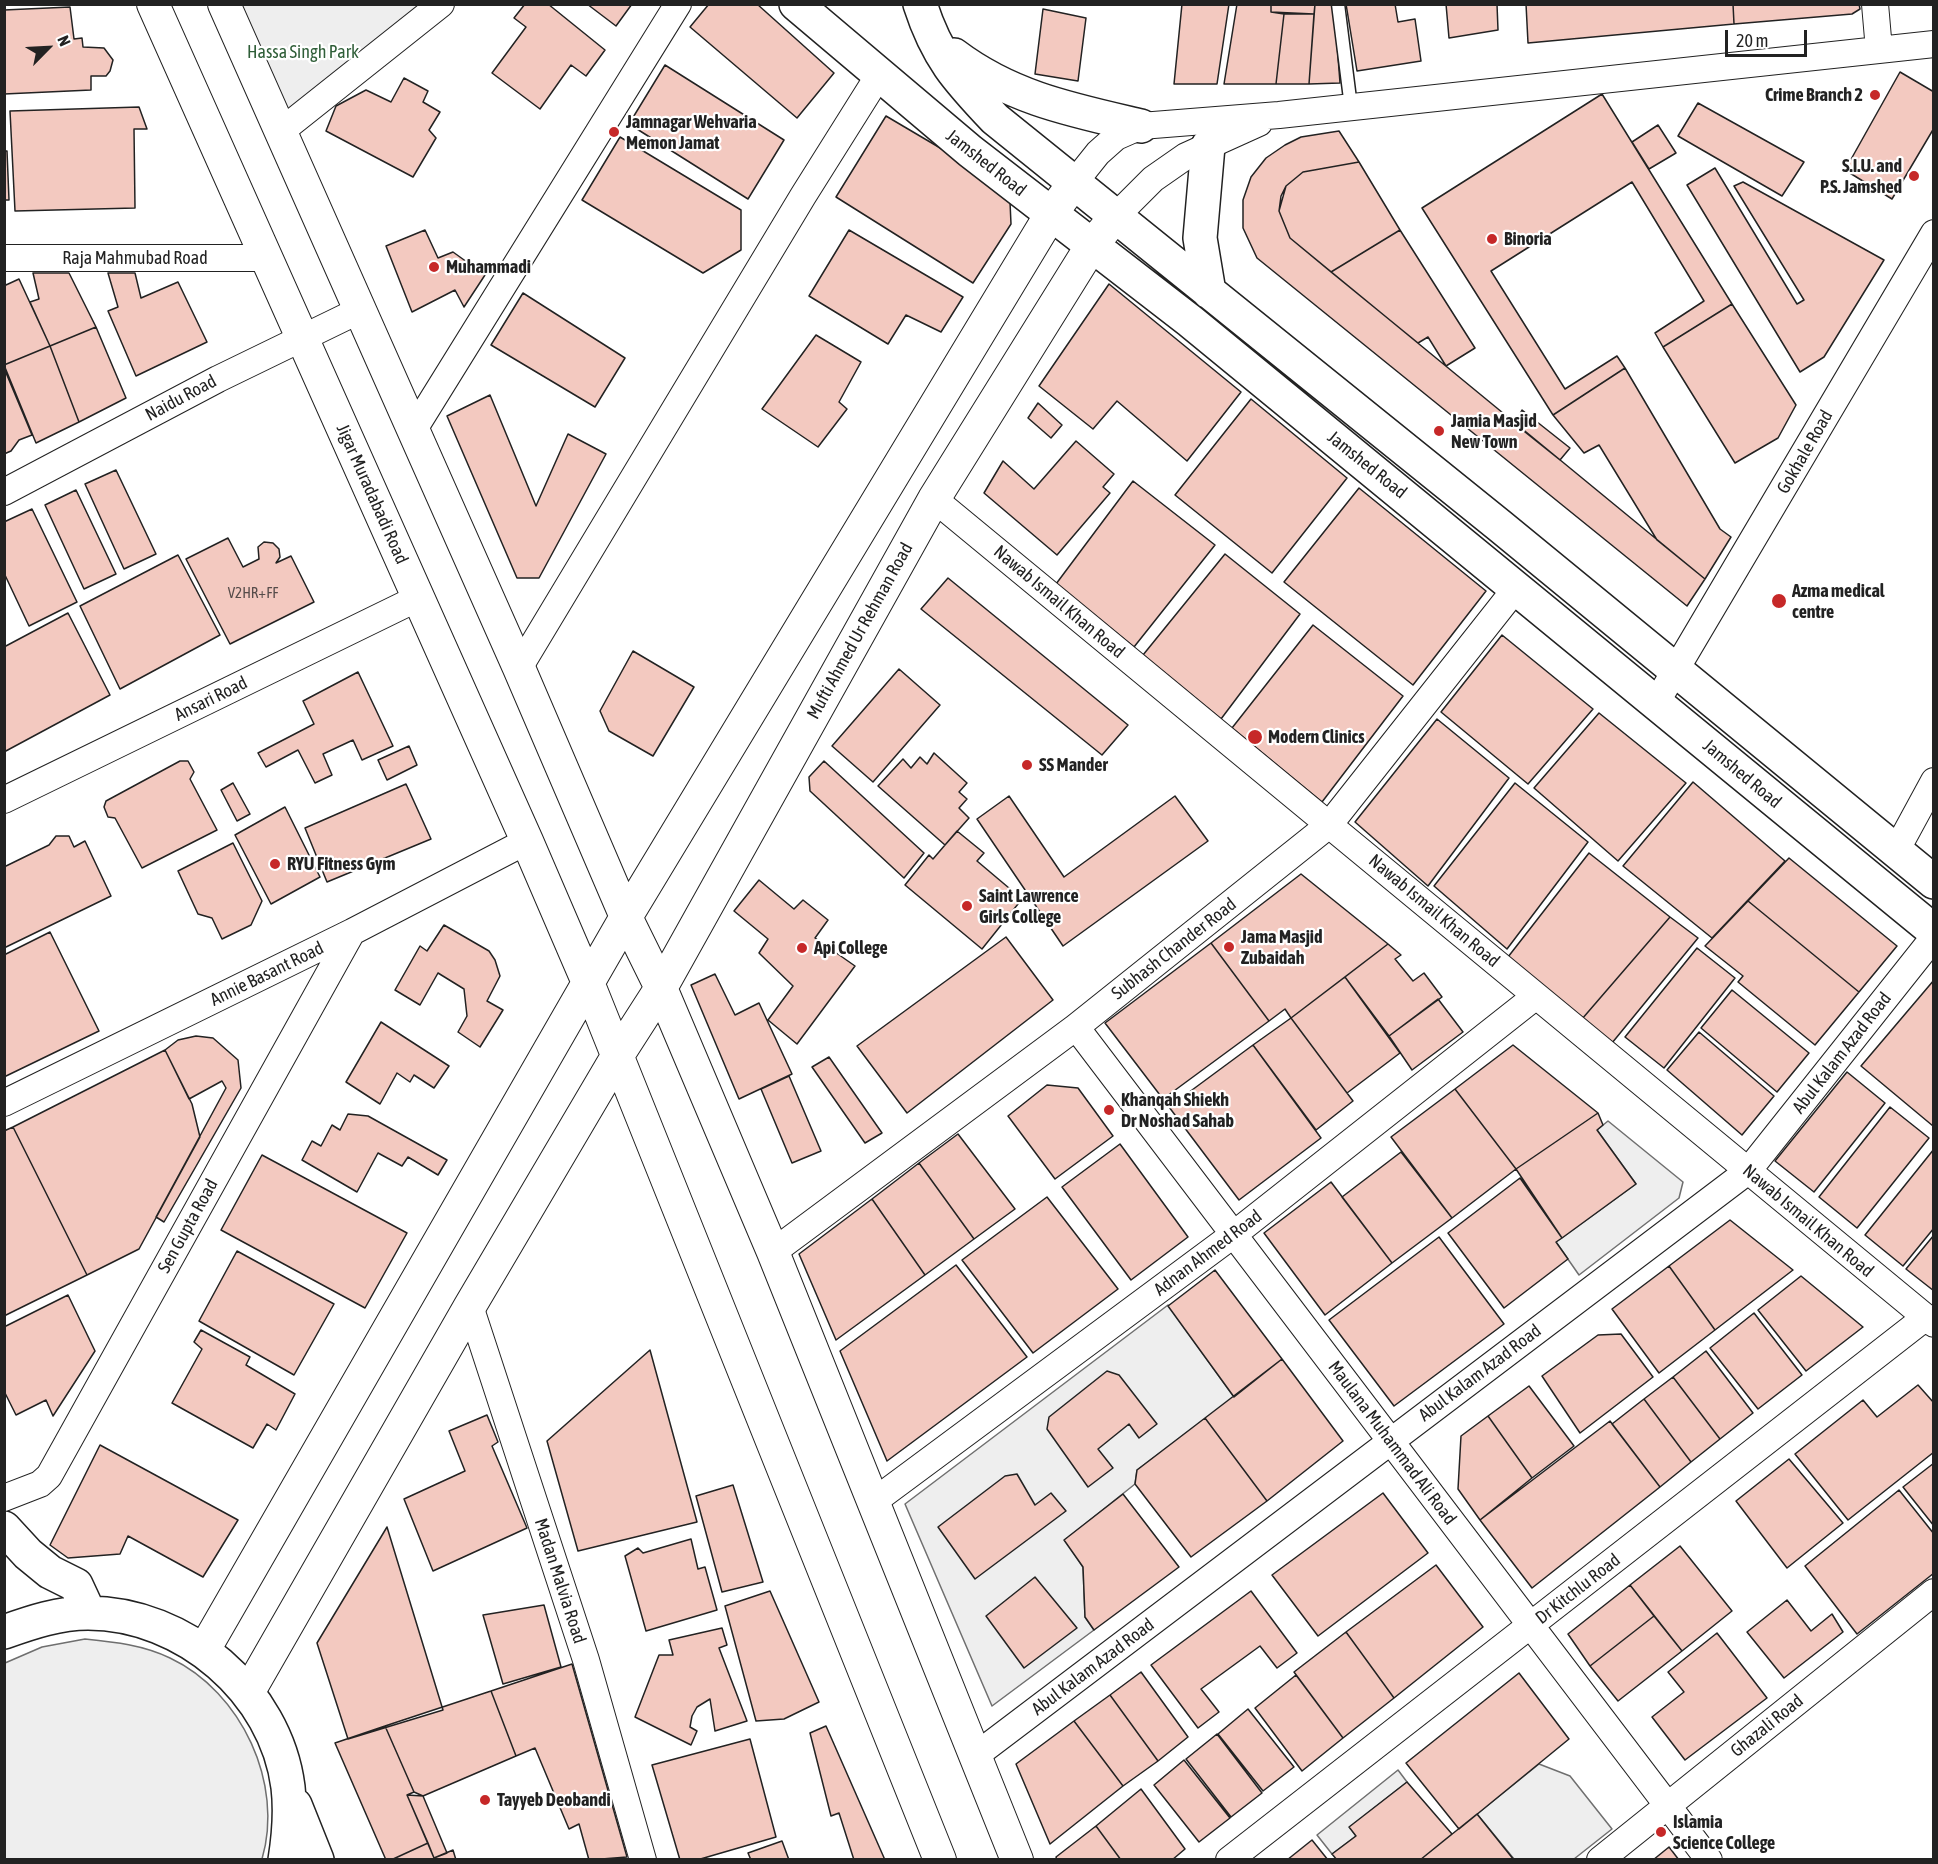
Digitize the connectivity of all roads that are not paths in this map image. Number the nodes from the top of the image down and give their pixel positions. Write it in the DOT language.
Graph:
graph roads {
  1 [pos="153,4"];
  2 [pos="224,4"];
  3 [pos="441,4"];
  4 [pos="678,4"];
  5 [pos="796,4"];
  6 [pos="920,4"];
  7 [pos="1338,4"];
  8 [pos="1875,4"];
  9 [pos="930,38"];
  10 [pos="1934,44"];
  11 [pos="1879,50"];
  12 [pos="879,75"];
  13 [pos="1351,107"];
  14 [pos="1279,115"];
  15 [pos="1140,126"];
  16 [pos="280,132"];
  17 [pos="1208,146"];
  18 [pos="1074,183"];
  19 [pos="1051,214"];
  20 [pos="1116,216"];
  21 [pos="1934,233"];
  22 [pos="1092,245"];
  23 [pos="4,258"];
  24 [pos="266,258"];
  25 [pos="1209,292"];
  26 [pos="360,310"];
  27 [pos="302,336"];
  28 [pos="413,430"];
  29 [pos="4,492"];
  30 [pos="934,499"];
  31 [pos="1517,587"];
  32 [pos="418,598"];
  33 [pos="519,668"];
  34 [pos="1676,671"];
  35 [pos="1656,703"];
  36 [pos="1934,781"];
  37 [pos="4,800"];
  38 [pos="1329,825"];
  39 [pos="527,841"];
  40 [pos="1896,851"];
  41 [pos="1934,882"];
  42 [pos="626,917"];
  43 [pos="1934,931"];
  44 [pos="352,932"];
  45 [pos="1934,937"];
  46 [pos="589,985"];
  47 [pos="662,988"];
  48 [pos="1536,996"];
  49 [pos="1076,1027"];
  50 [pos="618,1055"];
  51 [pos="4,1103"];
  52 [pos="1748,1171"];
  53 [pos="1233,1235"];
  54 [pos="774,1252"];
  55 [pos="470,1306"];
  56 [pos="1930,1321"];
  57 [pos="1390,1441"];
  58 [pos="4,1498"];
  59 [pos="873,1502"];
  60 [pos="4,1528"];
  61 [pos="1934,1592"];
  62 [pos="89,1613"];
  63 [pos="1531,1625"];
  64 [pos="4,1632"];
  65 [pos="204,1650"];
  66 [pos="248,1693"];
  67 [pos="975,1756"];
  68 [pos="288,1786"];
  69 [pos="1667,1805"];
  70 [pos="285,1860"];
  71 [pos="317,1860"];
  72 [pos="643,1860"];
  73 [pos="940,1860"];
  74 [pos="1017,1860"];
  75 [pos="1228,1860"];
  76 [pos="1600,1860"];
  77 [pos="1709,1860"];
  1 -- 24 [label="street, Jigar Muradabadi Road"];
  2 -- 16 [label="street"];
  3 -- 16 [label="street"];
  4 -- 28 [label="street"];
  5 -- 12 [label="main road, Jamshed Road"];
  6 -- 9 [label="main road, Jamshed Road"];
  7 -- 13 [label="lane"];
  8 -- 11 [label="street"];
  9 -- 15 [label="main road"];
  9 -- 18 [label="main road, Jamshed Road"];
  10 -- 11 [label="street"];
  11 -- 13 [label="street"];
  12 -- 19 [label="main road, Jamshed Road"];
  12 -- 33 [label="street"];
  13 -- 14 [label="street"];
  14 -- 15 [label="street"];
  14 -- 17 [label="street"];
  15 -- 18 [label="street"];
  16 -- 26 [label="street"];
  17 -- 20 [label="street"];
  17 -- 25 [label="main road"];
  18 -- 19 [label="street"];
  18 -- 20 [label="main road, Jamshed Road"];
  19 -- 22 [label="main road, Jamshed Road"];
  19 -- 42 [label="street"];
  20 -- 22 [label="street, Mufti Ahmed Ur Rehman Road"];
  20 -- 25 [label="main road, Jamshed Road"];
  21 -- 34 [label="street, Gokhale Road"];
  22 -- 30 [label="street, Mufti Ahmed Ur Rehman Road"];
  22 -- 31 [label="main road, Jamshed Road"];
  23 -- 24 [label="street, Raja Mahmubad Road"];
  24 -- 27 [label="street, Jigar Muradabadi Road"];
  25 -- 34 [label="main road, Jamshed Road"];
  26 -- 27 [label="street, Naidu Road"];
  26 -- 28 [label="street"];
  27 -- 29 [label="street, Naidu Road"];
  27 -- 32 [label="street, Jigar Muradabadi Road"];
  28 -- 33 [label="street"];
  30 -- 38 [label="street, Nawab Ismail Khan Road"];
  30 -- 47 [label="street, Mufti Ahmed Ur Rehman Road"];
  31 -- 35 [label="main road, Jamshed Road"];
  31 -- 38 [label="street, Subhash Chander Road"];
  32 -- 37 [label="street, Ansari Road"];
  32 -- 39 [label="street, Jigar Muradabadi Road"];
  33 -- 42 [label="street"];
  34 -- 35 [label="street, Gokhale Road"];
  34 -- 40 [label="main road, Jamshed Road"];
  35 -- 43 [label="main road, Jamshed Road"];
  36 -- 40 [label="street"];
  38 -- 48 [label="street, Nawab Ismail Khan Road"];
  38 -- 49 [label="street, Subhash Chander Road"];
  39 -- 44 [label="street, Annie Basant Road"];
  39 -- 46 [label="street, Jigar Muradabadi Road"];
  40 -- 41 [label="main road, Jamshed Road"];
  42 -- 46 [label="street"];
  42 -- 47 [label="street"];
  44 -- 51 [label="street, Annie Basant Road"];
  44 -- 58 [label="street, Sen Gupta Road"];
  45 -- 52 [label="street, Abul Kalam Azad Road"];
  46 -- 50 [label="street, Jigar Muradabadi Road"];
  46 -- 65 [label="street"];
  47 -- 50 [label="street, Mufti Ahmed Ur Rehman Road"];
  47 -- 54 [label="street"];
  48 -- 52 [label="street, Nawab Ismail Khan Road"];
  48 -- 53 [label="street, Adnan Ahmed Road"];
  49 -- 53 [label="street, Maulana Muhammad Ali Road"];
  49 -- 54 [label="street, Subhash Chander Road"];
  50 -- 55 [label="street, Mufti Ahmed Ur Rehman Road"];
  50 -- 73 [label="street, Jigar Muradabadi Road"];
  52 -- 56 [label="street, Nawab Ismail Khan Road"];
  52 -- 57 [label="street, Abul Kalam Azad Road"];
  53 -- 57 [label="street, Maulana Muhammad Ali Road"];
  53 -- 59 [label="street, Adnan Ahmed Road"];
  54 -- 59 [label="street"];
  55 -- 66 [label="street, Mufti Ahmed Ur Rehman Road"];
  55 -- 72 [label="street, Madan Malvia Road"];
  56 -- 63 [label="street, Dr Kitchlu Road"];
  57 -- 63 [label="street, Maulana Muhammad Ali Road"];
  57 -- 67 [label="street, Abul Kalam Azad Road"];
  59 -- 67 [label="street"];
  60 -- 62 [label="main road"];
  61 -- 69 [label="street, Ghazali Road"];
  62 -- 64 [label="main road"];
  62 -- 65 [label="main road"];
  63 -- 69 [label="street, Maulana Muhammad Ali Road"];
  63 -- 75 [label="street, Dr Kitchlu Road"];
  65 -- 66 [label="main road"];
  66 -- 68 [label="main road"];
  67 -- 74 [label="street"];
  68 -- 70 [label="main road"];
  68 -- 71 [label="main road"];
  69 -- 76 [label="street, Ghazali Road"];
  69 -- 77 [label="street, Maulana Muhammad Ali Road"];
}
